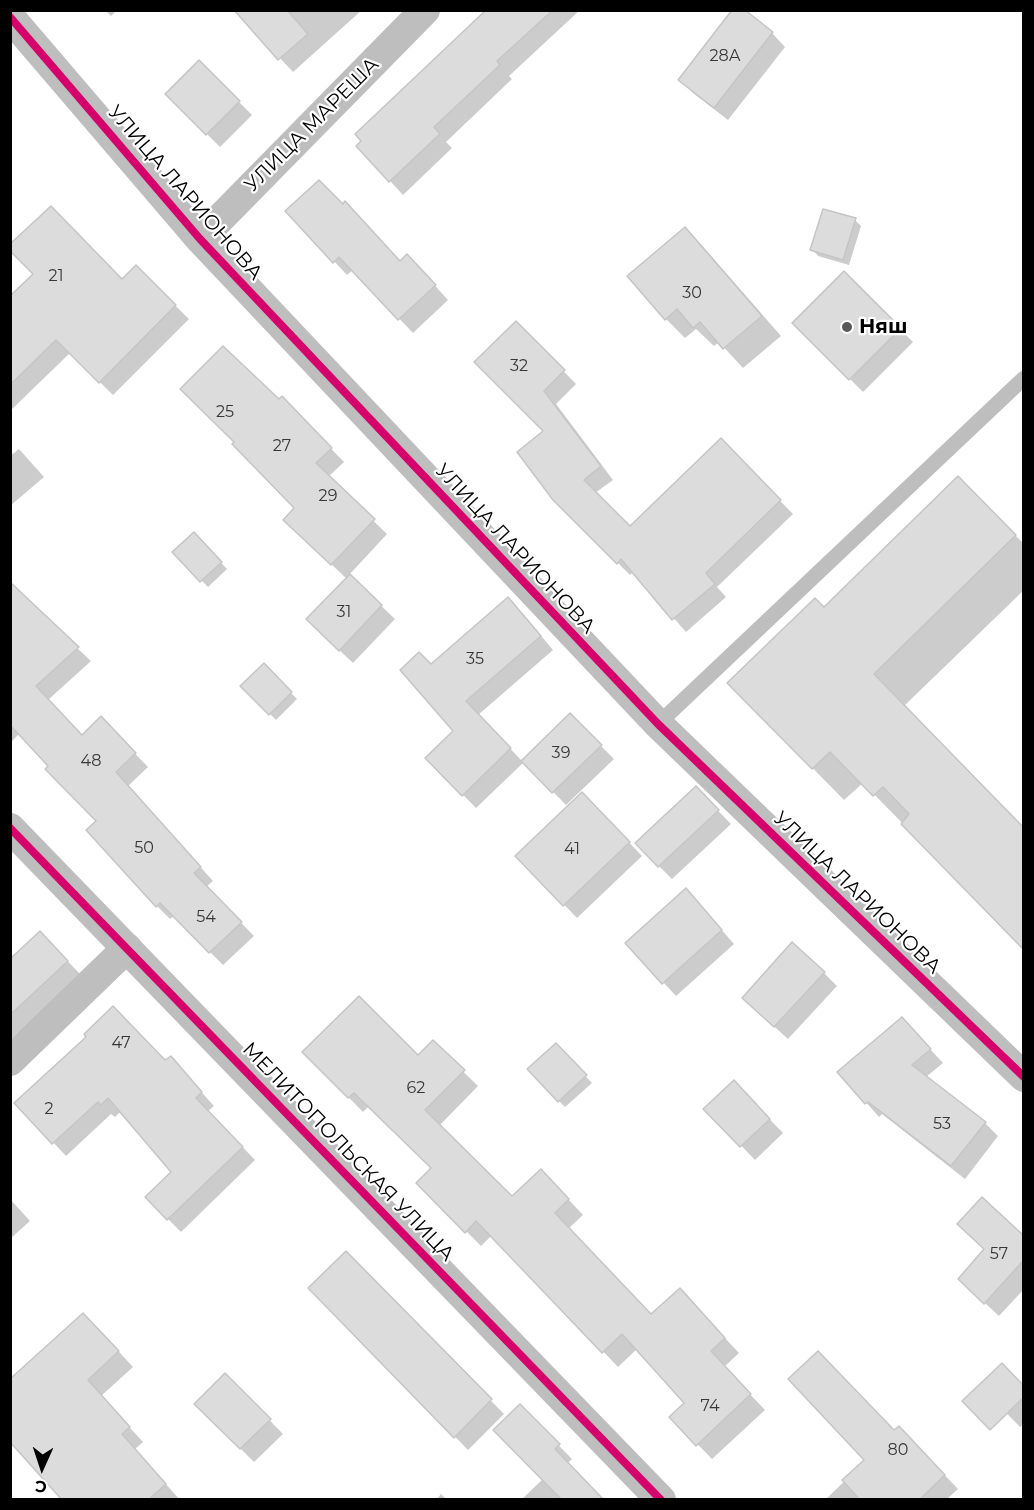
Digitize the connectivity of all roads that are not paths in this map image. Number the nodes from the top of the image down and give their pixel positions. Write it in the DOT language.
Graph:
graph roads {
  1 [pos="425,10"];
  2 [pos="10,17"];
  3 [pos="200,239"];
  4 [pos="1023,378"];
  5 [pos="658,724"];
  6 [pos="10,828"];
  7 [pos="127,948"];
  8 [pos="10,1061"];
  9 [pos="1023,1077"];
  10 [pos="661,1500"];
  1 -- 3 [label="street, УЛИЦА МАРЕША"];
  2 -- 3 [label="street, УЛИЦА ЛАРИОНОВА"];
  3 -- 5 [label="street, УЛИЦА ЛАРИОНОВА"];
  4 -- 5 [label="lane"];
  5 -- 9 [label="street, УЛИЦА ЛАРИОНОВА"];
  6 -- 7 [label="street, МЕЛИТОПОЛЬСКАЯ УЛИЦА"];
  7 -- 8 [label="street"];
  7 -- 10 [label="street, МЕЛИТОПОЛЬСКАЯ УЛИЦА"];
}
